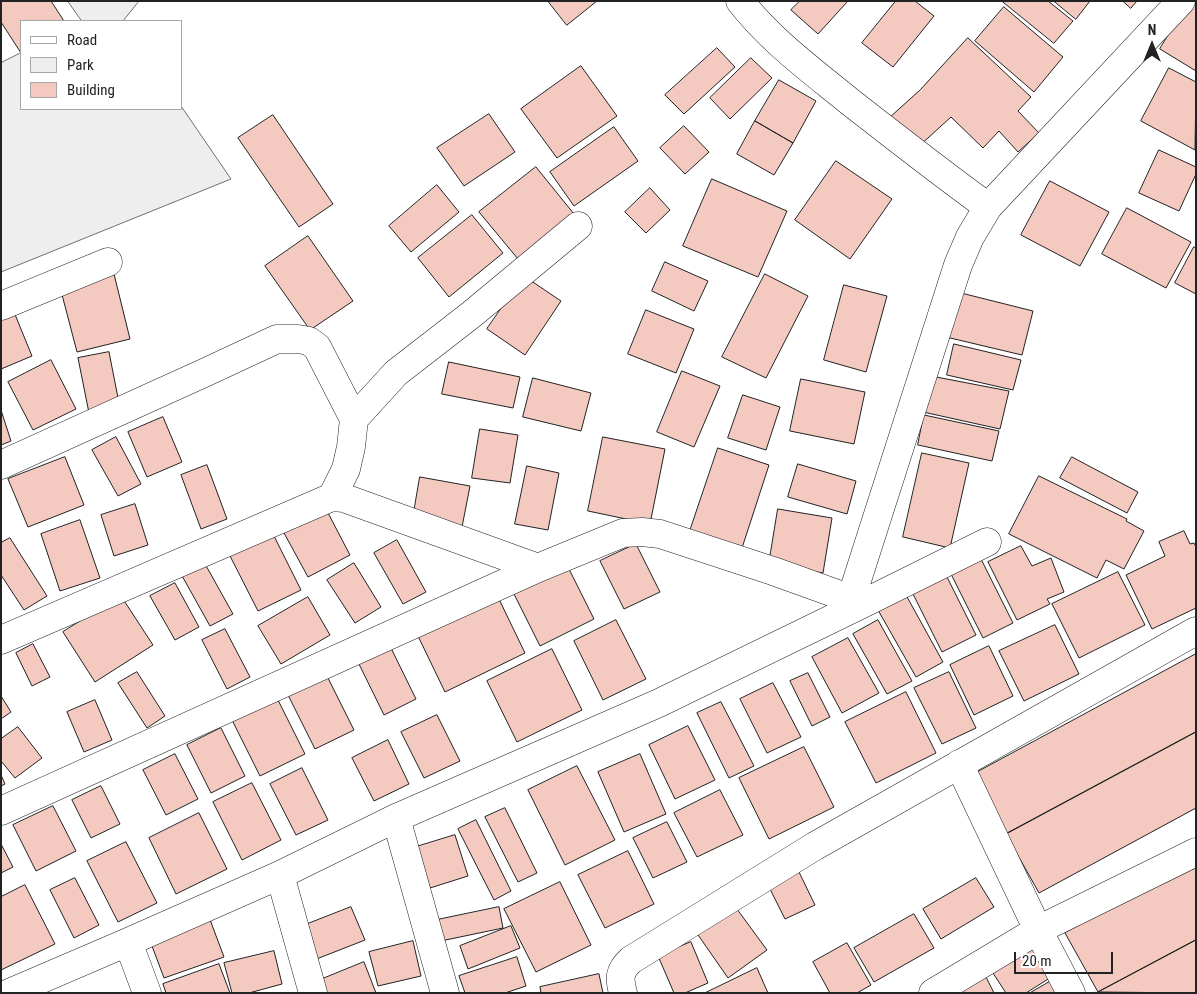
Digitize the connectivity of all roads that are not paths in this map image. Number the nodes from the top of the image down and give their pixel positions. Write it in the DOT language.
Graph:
graph roads {
  1 [pos="740,1"];
  2 [pos="1180,1"];
  3 [pos="988,208"];
  4 [pos="578,226"];
  5 [pos="108,262"];
  6 [pos="1,306"];
  7 [pos="354,419"];
  8 [pos="1,465"];
  9 [pos="332,497"];
  10 [pos="987,542"];
  11 [pos="538,568"];
  12 [pos="852,604"];
  13 [pos="1196,631"];
  14 [pos="1,640"];
  15 [pos="959,764"];
  16 [pos="1,811"];
  17 [pos="396,818"];
  18 [pos="1196,852"];
  19 [pos="280,874"];
  20 [pos="1038,930"];
  21 [pos="128,942"];
  22 [pos="10,993"];
  23 [pos="147,993"];
  24 [pos="313,993"];
  25 [pos="445,993"];
  26 [pos="623,993"];
  27 [pos="933,993"];
  28 [pos="1071,993"];
  1 -- 3 [label="street"];
  2 -- 3 [label="street"];
  3 -- 12 [label="street"];
  4 -- 7 [label="street"];
  5 -- 6 [label="street"];
  7 -- 8 [label="street"];
  7 -- 9 [label="street"];
  9 -- 11 [label="street"];
  9 -- 14 [label="street"];
  10 -- 12 [label="street"];
  11 -- 12 [label="street"];
  11 -- 16 [label="street"];
  12 -- 17 [label="street"];
  13 -- 15 [label="street"];
  15 -- 20 [label="street"];
  15 -- 26 [label="street"];
  17 -- 19 [label="street"];
  17 -- 25 [label="street"];
  18 -- 20 [label="street"];
  19 -- 21 [label="street"];
  19 -- 24 [label="street"];
  20 -- 27 [label="street"];
  20 -- 28 [label="street"];
  21 -- 22 [label="street"];
  21 -- 23 [label="street"];
}
